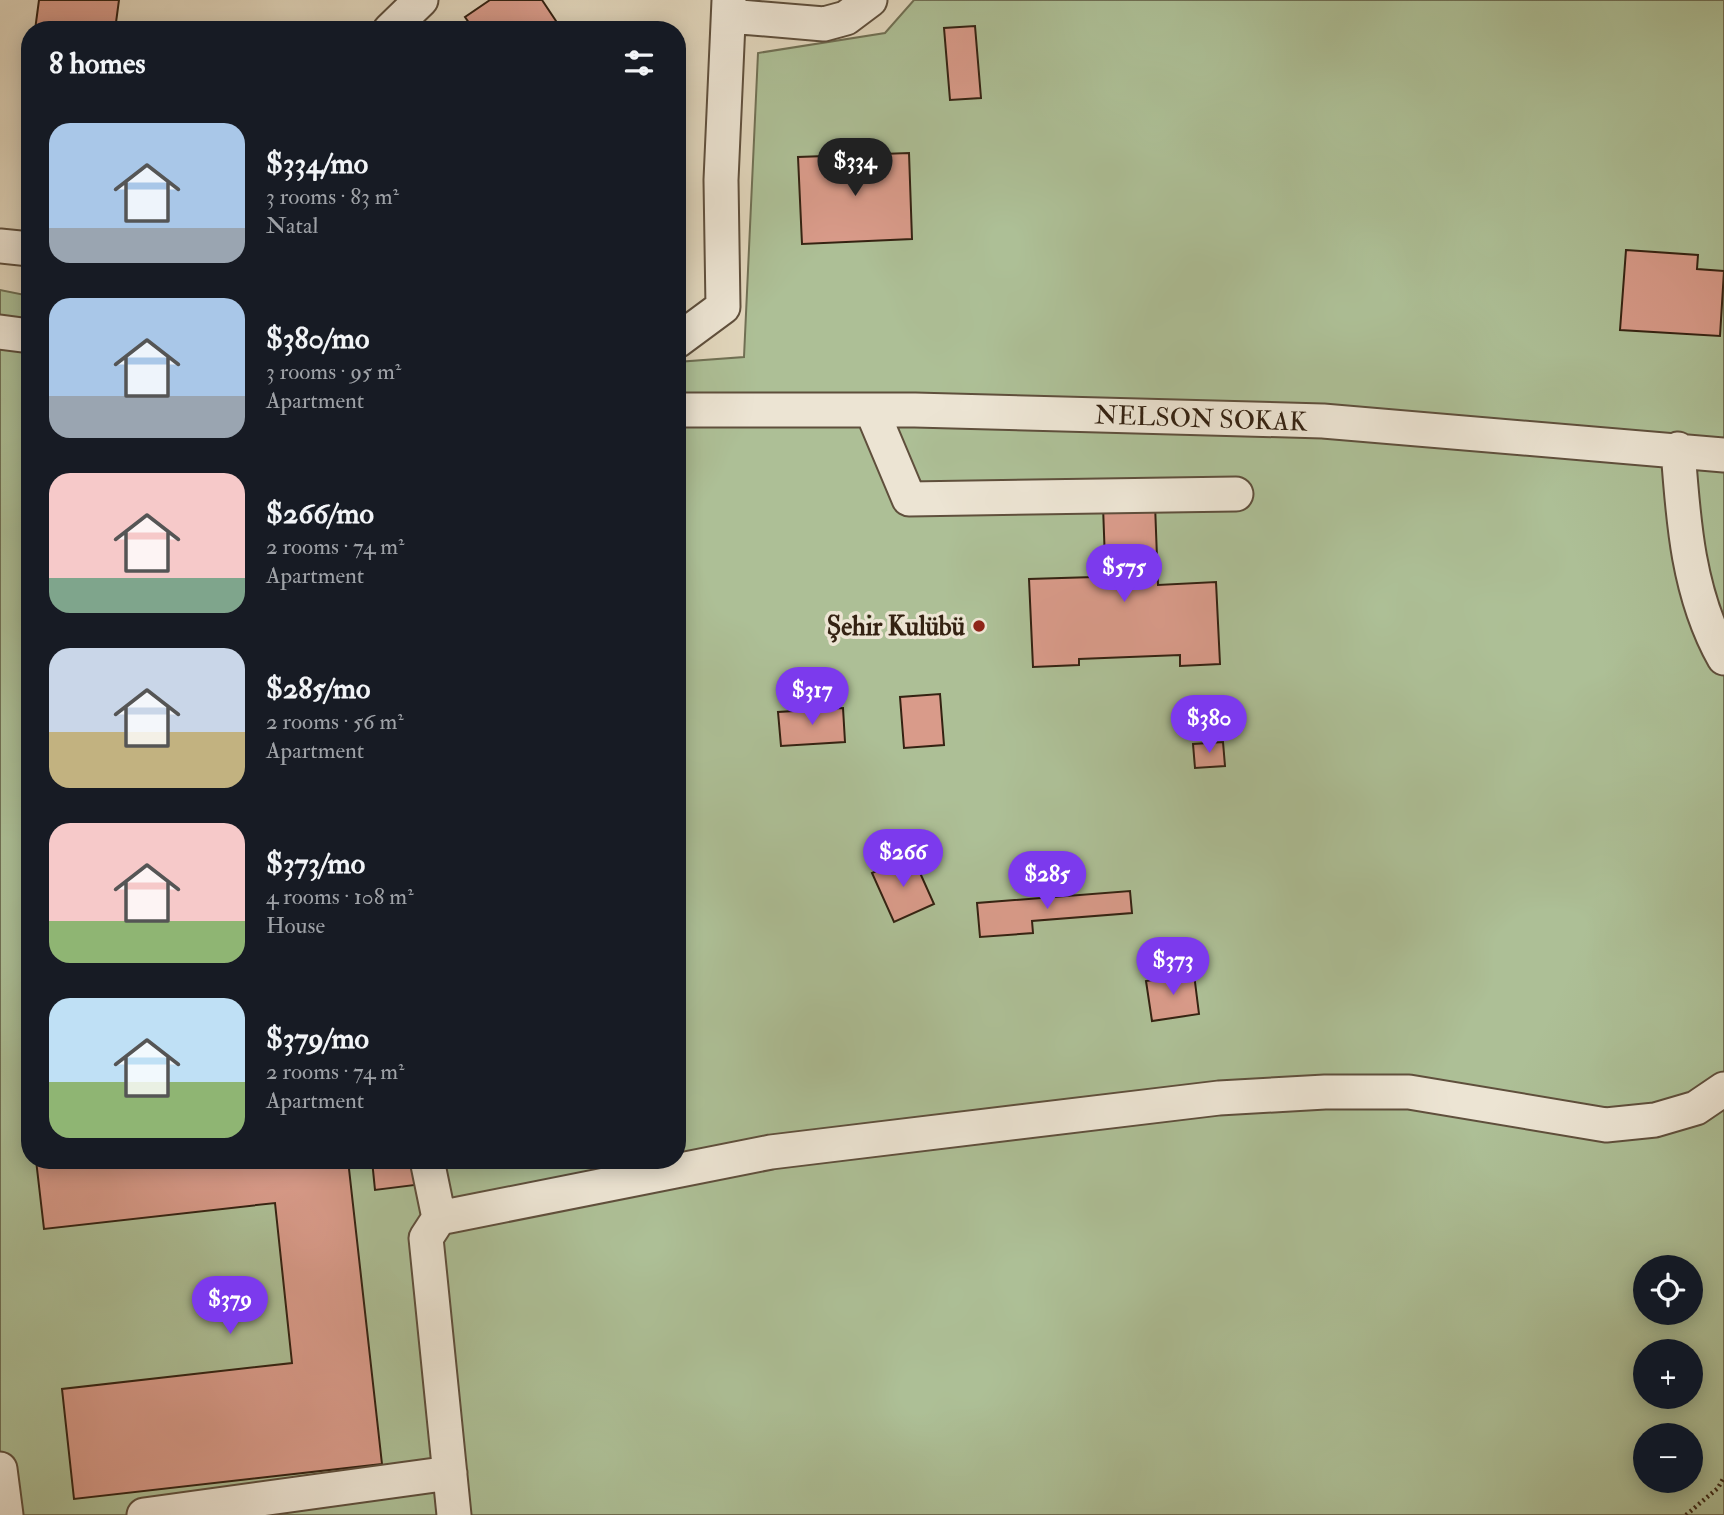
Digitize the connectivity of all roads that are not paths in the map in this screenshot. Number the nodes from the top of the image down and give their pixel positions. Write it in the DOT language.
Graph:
graph roads {
  1 [pos="421,0"];
  2 [pos="870,0"];
  3 [pos="729,8"];
  4 [pos="399,21"];
  5 [pos="0,246"];
  6 [pos="21,249"];
  7 [pos="0,332"];
  8 [pos="686,334"];
  9 [pos="21,335"];
  10 [pos="686,410"];
  11 [pos="872,411"];
  12 [pos="1678,449"];
  13 [pos="1724,455"];
  14 [pos="1236,494"];
  15 [pos="1724,658"];
  16 [pos="1724,1089"];
  17 [pos="429,1169"];
  18 [pos="685,1169"];
  19 [pos="686,1169"];
  20 [pos="439,1218"];
  21 [pos="0,1469"];
  22 [pos="450,1473"];
  23 [pos="5,1515"];
  24 [pos="144,1515"];
  25 [pos="454,1515"];
  1 -- 4 [label="street"];
  2 -- 3 [label="street"];
  3 -- 8 [label="street"];
  5 -- 6 [label="street"];
  7 -- 9 [label="street"];
  10 -- 11 [label="street, NELSON SOKAK"];
  11 -- 12 [label="street, NELSON SOKAK"];
  11 -- 14 [label="street"];
  12 -- 13 [label="street, NELSON SOKAK"];
  12 -- 15 [label="street"];
  16 -- 19 [label="street"];
  17 -- 20 [label="street"];
  18 -- 20 [label="street"];
  20 -- 22 [label="street"];
  21 -- 23 [label="street"];
  22 -- 24 [label="street"];
  22 -- 25 [label="street"];
}
